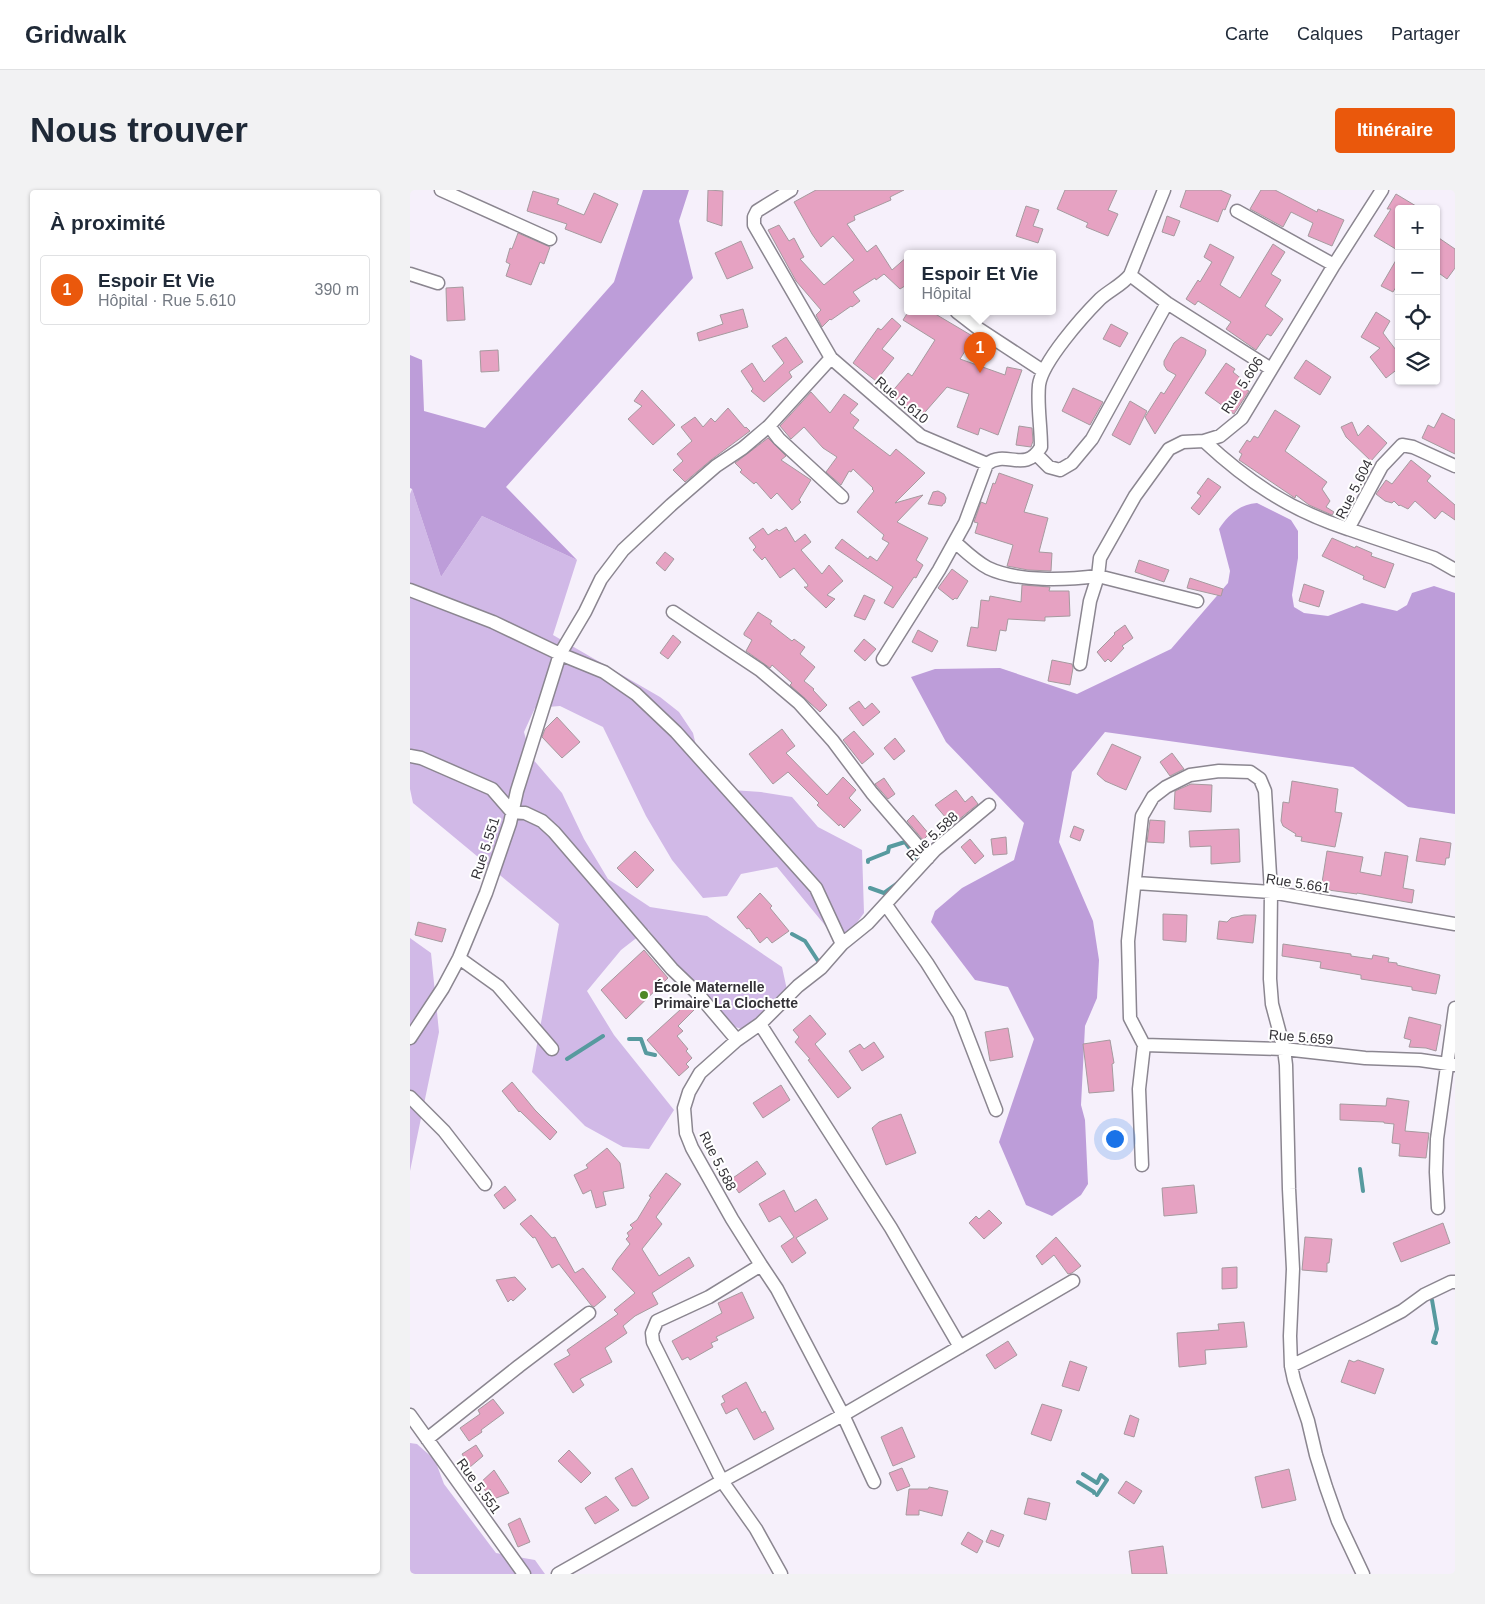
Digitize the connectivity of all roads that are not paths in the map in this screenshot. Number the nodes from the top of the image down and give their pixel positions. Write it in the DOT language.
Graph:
graph roads {
  1 [pos="441,190"];
  2 [pos="791,190"];
  3 [pos="1164,190"];
  4 [pos="1382,190"];
  5 [pos="1237,211"];
  6 [pos="550,239"];
  7 [pos="1334,265"];
  8 [pos="410,274"];
  9 [pos="1130,275"];
  10 [pos="438,283"];
  11 [pos="1167,303"];
  12 [pos="960,315"];
  13 [pos="831,358"];
  14 [pos="1271,369"];
  15 [pos="1043,371"];
  16 [pos="769,426"];
  17 [pos="1204,442"];
  18 [pos="1036,454"];
  19 [pos="987,464"];
  20 [pos="1455,466"];
  21 [pos="842,497"];
  22 [pos="1348,529"];
  23 [pos="955,542"];
  24 [pos="1455,570"];
  25 [pos="1098,576"];
  26 [pos="410,590"];
  27 [pos="1197,601"];
  28 [pos="673,612"];
  29 [pos="560,654"];
  30 [pos="883,660"];
  31 [pos="1080,664"];
  32 [pos="410,756"];
  33 [pos="989,805"];
  34 [pos="512,812"];
  35 [pos="928,858"];
  36 [pos="1136,883"];
  37 [pos="1271,892"];
  38 [pos="886,905"];
  39 [pos="1455,924"];
  40 [pos="842,944"];
  41 [pos="459,958"];
  42 [pos="1455,1008"];
  43 [pos="760,1024"];
  44 [pos="410,1038"];
  45 [pos="737,1040"];
  46 [pos="1144,1045"];
  47 [pos="552,1049"];
  48 [pos="1284,1049"];
  49 [pos="1451,1065"];
  50 [pos="410,1097"];
  51 [pos="996,1110"];
  52 [pos="1142,1165"];
  53 [pos="485,1184"];
  54 [pos="1438,1208"];
  55 [pos="761,1265"];
  56 [pos="1073,1281"];
  57 [pos="1455,1282"];
  58 [pos="589,1313"];
  59 [pos="960,1347"];
  60 [pos="1291,1366"];
  61 [pos="410,1415"];
  62 [pos="844,1415"];
  63 [pos="427,1438"];
  64 [pos="722,1481"];
  65 [pos="874,1482"];
  66 [pos="562,1573"];
  67 [pos="524,1574"];
  68 [pos="781,1574"];
  69 [pos="1363,1574"];
  1 -- 6 [label="street"];
  2 -- 13 [label="street, Rue 5.610"];
  3 -- 9 [label="street"];
  4 -- 7 [label="street, Rue 5.606"];
  5 -- 7 [label="street"];
  7 -- 14 [label="street, Rue 5.606"];
  8 -- 10 [label="street"];
  9 -- 11 [label="street"];
  9 -- 15 [label="street"];
  11 -- 14 [label="street"];
  11 -- 18 [label="street"];
  12 -- 15 [label="street"];
  13 -- 16 [label="street, Rue 5.551"];
  13 -- 19 [label="street, Rue 5.610"];
  14 -- 17 [label="street, Rue 5.606"];
  15 -- 18 [label="street"];
  16 -- 21 [label="street"];
  16 -- 29 [label="street, Rue 5.551"];
  17 -- 22 [label="street"];
  17 -- 25 [label="street, Rue 5.606"];
  18 -- 19 [label="street"];
  19 -- 23 [label="street"];
  20 -- 22 [label="street, Rue 5.604"];
  22 -- 24 [label="street, Rue 5.604"];
  23 -- 25 [label="street"];
  23 -- 30 [label="street"];
  25 -- 27 [label="street"];
  25 -- 31 [label="street, Rue 5.606"];
  26 -- 29 [label="street"];
  28 -- 35 [label="street"];
  29 -- 34 [label="street, Rue 5.551"];
  29 -- 40 [label="street"];
  32 -- 34 [label="street"];
  33 -- 35 [label="street, Rue 5.588"];
  34 -- 41 [label="street, Rue 5.551"];
  34 -- 45 [label="street"];
  35 -- 38 [label="street, Rue 5.588"];
  36 -- 37 [label="street, Rue 5.661"];
  36 -- 37 [label="street"];
  36 -- 46 [label="street"];
  37 -- 39 [label="street, Rue 5.661"];
  37 -- 48 [label="street"];
  38 -- 40 [label="street, Rue 5.588"];
  38 -- 51 [label="street"];
  40 -- 43 [label="street, Rue 5.588"];
  41 -- 44 [label="street, Rue 5.551"];
  41 -- 47 [label="street"];
  42 -- 49 [label="street"];
  43 -- 45 [label="street, Rue 5.588"];
  43 -- 59 [label="street"];
  45 -- 55 [label="street, Rue 5.588"];
  46 -- 48 [label="street, Rue 5.659"];
  46 -- 52 [label="street"];
  48 -- 49 [label="street, Rue 5.659"];
  48 -- 60 [label="street"];
  49 -- 54 [label="street"];
  50 -- 53 [label="street"];
  55 -- 62 [label="street, Rue 5.588"];
  55 -- 64 [label="street"];
  56 -- 59 [label="street"];
  57 -- 60 [label="street"];
  58 -- 63 [label="street"];
  59 -- 62 [label="street"];
  60 -- 69 [label="street"];
  61 -- 63 [label="street, Rue 5.551"];
  62 -- 64 [label="street"];
  62 -- 65 [label="street, Rue 5.588"];
  63 -- 67 [label="street, Rue 5.551"];
  64 -- 66 [label="street"];
  64 -- 68 [label="street"];
}
